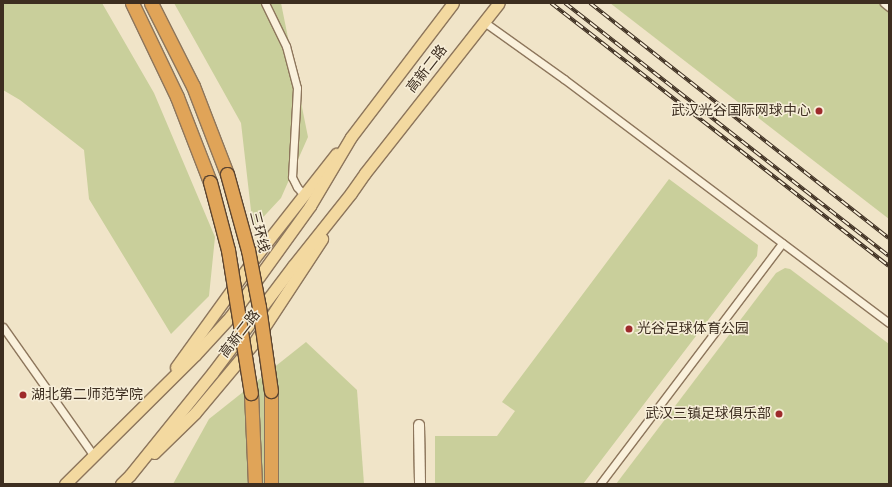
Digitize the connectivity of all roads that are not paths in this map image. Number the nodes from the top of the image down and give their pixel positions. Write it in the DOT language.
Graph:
graph roads {
  1 [pos="132,3"];
  2 [pos="151,3"];
  3 [pos="265,3"];
  4 [pos="453,3"];
  5 [pos="499,3"];
  6 [pos="884,3"];
  7 [pos="889,7"];
  8 [pos="484,22"];
  9 [pos="351,137"];
  10 [pos="351,193"];
  11 [pos="304,194"];
  12 [pos="782,243"];
  13 [pos="889,323"];
  14 [pos="3,327"];
  15 [pos="162,388"];
  16 [pos="419,425"];
  17 [pos="94,456"];
  18 [pos="130,475"];
  19 [pos="65,484"];
  20 [pos="120,484"];
  21 [pos="255,484"];
  22 [pos="271,484"];
  23 [pos="420,484"];
  24 [pos="600,484"];
  1 -- 21 [label="highway, bridge"];
  2 -- 22 [label="highway, 三环线, bridge"];
  3 -- 11 [label="street"];
  4 -- 9 [label="main road, 高新二路"];
  5 -- 8 [label="main road, 高新二路"];
  6 -- 7 [label="street"];
  8 -- 10 [label="main road, 高新二路"];
  8 -- 12 [label="street"];
  9 -- 11 [label="main road, 高新二路"];
  9 -- 15 [label="main road, 高新二路"];
  10 -- 18 [label="main road, 高新二路"];
  10 -- 18 [label="main road, 高新二路"];
  11 -- 15 [label="main road, 高新二路"];
  12 -- 13 [label="street"];
  12 -- 24 [label="street"];
  14 -- 17 [label="street"];
  15 -- 17 [label="main road, 高新二路"];
  16 -- 23 [label="street"];
  17 -- 19 [label="main road, 高新二路"];
  18 -- 20 [label="main road, 高新二路"];
}
